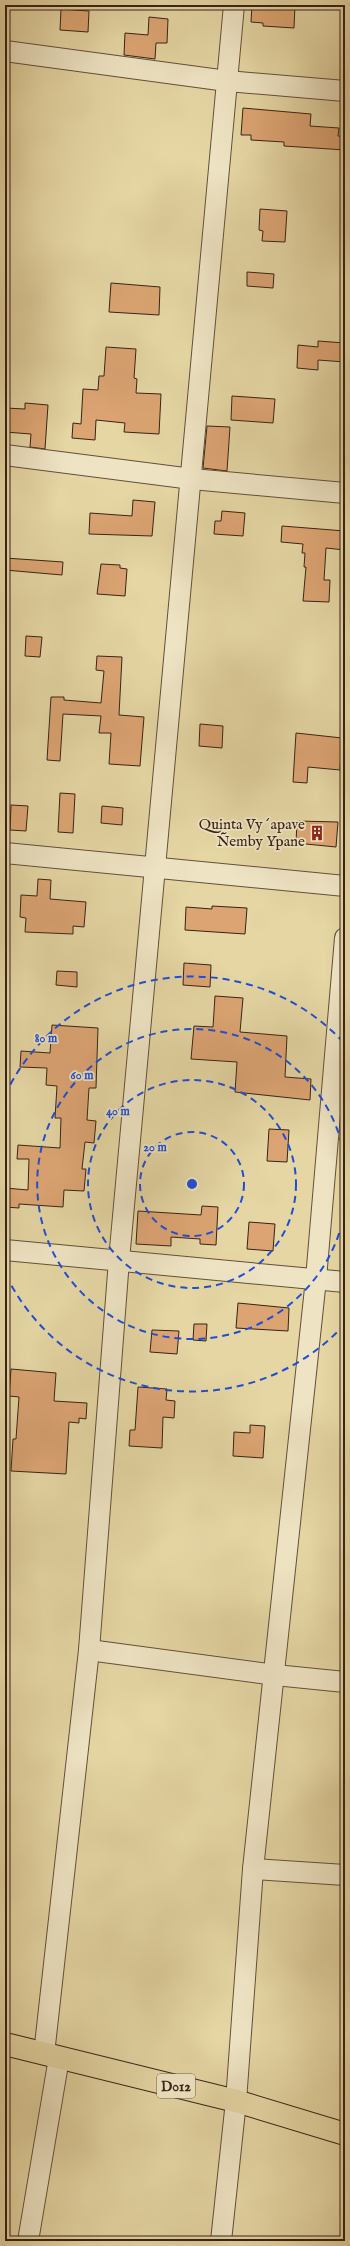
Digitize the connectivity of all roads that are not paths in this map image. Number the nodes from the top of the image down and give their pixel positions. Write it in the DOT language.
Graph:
graph roads {
  1 [pos="234,5"];
  2 [pos="5,51"];
  3 [pos="227,81"];
  4 [pos="345,91"];
  5 [pos="5,455"];
  6 [pos="192,479"];
  7 [pos="345,493"];
  8 [pos="5,853"];
  9 [pos="153,868"];
  10 [pos="345,886"];
  11 [pos="345,938"];
  12 [pos="5,1250"];
  13 [pos="119,1260"];
  14 [pos="316,1279"];
  15 [pos="345,1282"];
  16 [pos="89,1650"];
  17 [pos="275,1675"];
  18 [pos="345,1682"];
  19 [pos="253,1870"];
  20 [pos="345,1875"];
  21 [pos="5,2044"];
  22 [pos="52,2056"];
  23 [pos="236,2101"];
  24 [pos="345,2134"];
  25 [pos="28,2241"];
  26 [pos="221,2241"];
  1 -- 3 [label="street"];
  2 -- 3 [label="street"];
  3 -- 4 [label="street"];
  3 -- 6 [label="street"];
  5 -- 6 [label="street"];
  6 -- 7 [label="street"];
  6 -- 9 [label="street"];
  8 -- 9 [label="street"];
  9 -- 10 [label="street"];
  9 -- 13 [label="street"];
  11 -- 14 [label="street"];
  12 -- 13 [label="street"];
  13 -- 14 [label="street"];
  13 -- 16 [label="street"];
  14 -- 15 [label="street"];
  14 -- 17 [label="street"];
  16 -- 17 [label="street"];
  16 -- 22 [label="street"];
  17 -- 18 [label="street"];
  17 -- 19 [label="street"];
  19 -- 20 [label="street"];
  19 -- 23 [label="street"];
  21 -- 22 [label="main road, D012"];
  22 -- 23 [label="main road, D012"];
  22 -- 25 [label="street"];
  23 -- 24 [label="main road, D012"];
  23 -- 26 [label="street"];
}
